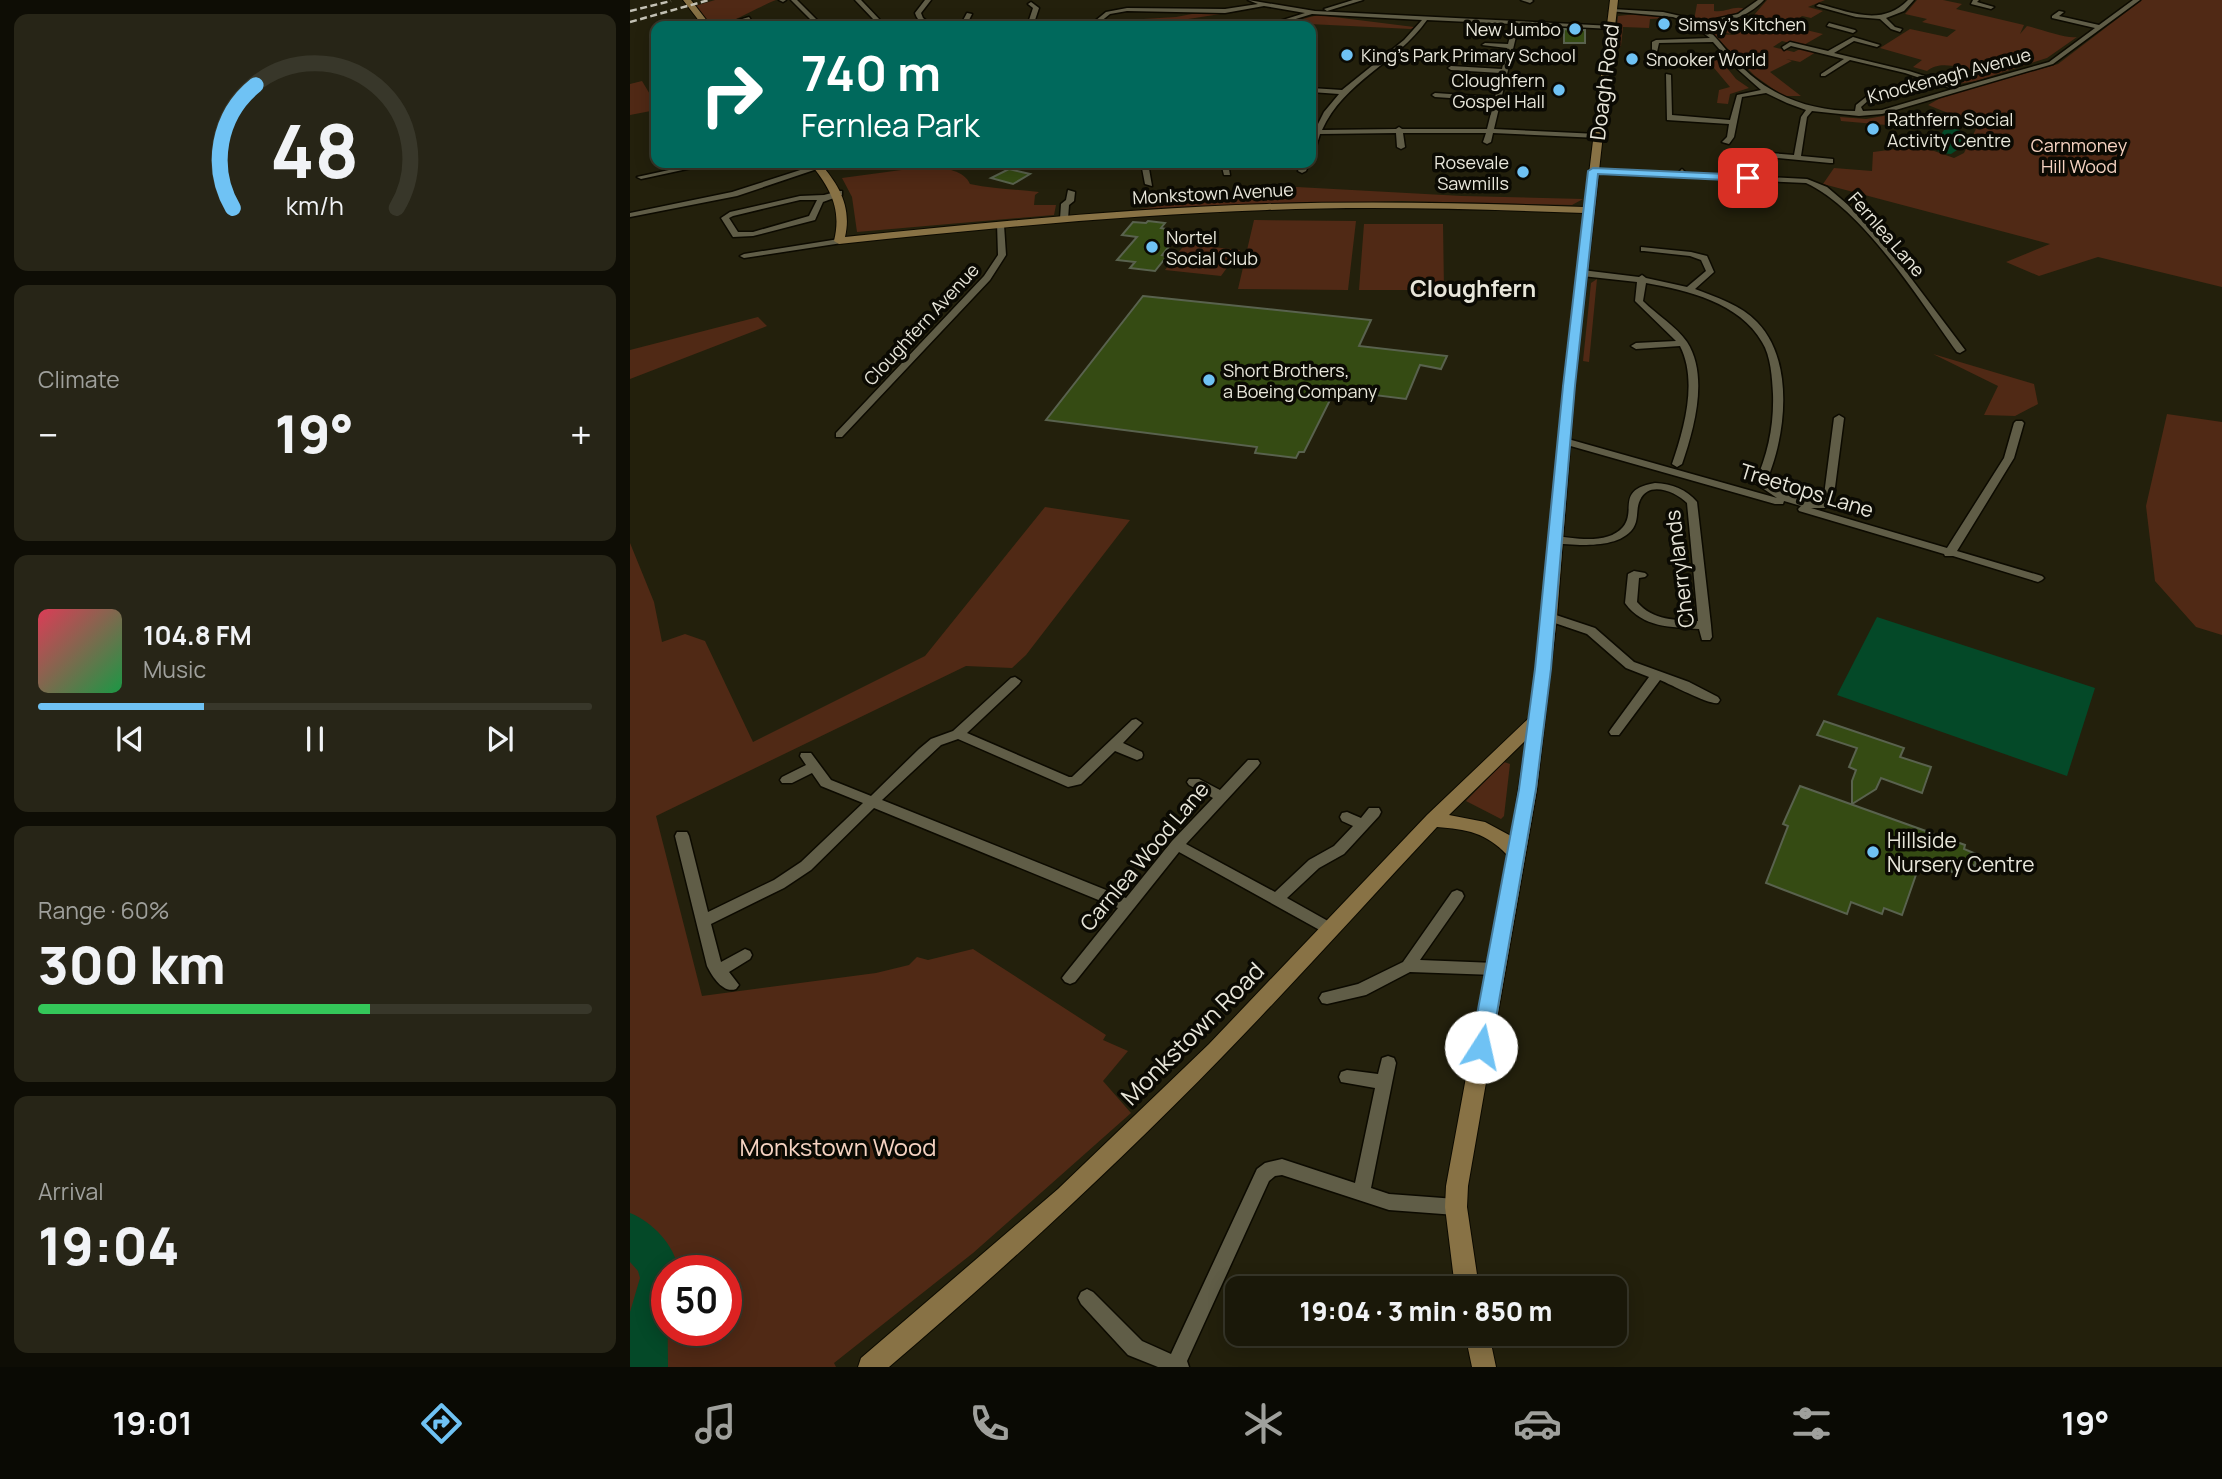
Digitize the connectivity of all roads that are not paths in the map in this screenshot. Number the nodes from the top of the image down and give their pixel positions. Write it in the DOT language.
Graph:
graph roads {
  1 [pos="687,0"];
  2 [pos="794,0"];
  3 [pos="858,0"];
  4 [pos="928,0"];
  5 [pos="1252,0"];
  6 [pos="1360,0"];
  7 [pos="1614,0"];
  8 [pos="1761,0"];
  9 [pos="1911,0"];
  10 [pos="1976,0"];
  11 [pos="2137,0"];
  12 [pos="1104,3"];
  13 [pos="1031,4"];
  14 [pos="1264,4"];
  15 [pos="1819,6"];
  16 [pos="1991,7"];
  17 [pos="1113,11"];
  18 [pos="1612,11"];
  19 [pos="2061,12"];
  20 [pos="1315,13"];
  21 [pos="969,14"];
  22 [pos="1856,14"];
  23 [pos="1426,18"];
  24 [pos="1882,18"];
  25 [pos="703,21"];
  26 [pos="815,21"];
  27 [pos="878,21"];
  28 [pos="923,21"];
  29 [pos="966,21"];
  30 [pos="1031,21"];
  31 [pos="1098,21"];
  32 [pos="1285,21"];
  33 [pos="1517,22"];
  34 [pos="1697,25"];
  35 [pos="1611,27"];
  36 [pos="2101,27"];
  37 [pos="1900,30"];
  38 [pos="1853,31"];
  39 [pos="1714,40"];
  40 [pos="1485,45"];
  41 [pos="1877,45"];
  42 [pos="1510,46"];
  43 [pos="1784,48"];
  44 [pos="1654,52"];
  45 [pos="1829,53"];
  46 [pos="1849,58"];
  47 [pos="1451,68"];
  48 [pos="1505,71"];
  49 [pos="1668,75"];
  50 [pos="1823,75"];
  51 [pos="1930,79"];
  52 [pos="1919,85"];
  53 [pos="1316,90"];
  54 [pos="1962,90"];
  55 [pos="1766,91"];
  56 [pos="1345,92"];
  57 [pos="1435,95"];
  58 [pos="1868,97"];
  59 [pos="1497,99"];
  60 [pos="1810,109"];
  61 [pos="1859,114"];
  62 [pos="1734,122"];
  63 [pos="1316,129"];
  64 [pos="1399,129"];
  65 [pos="1489,131"];
  66 [pos="1316,132"];
  67 [pos="1598,136"];
  68 [pos="1487,142"];
  69 [pos="1726,142"];
  70 [pos="1401,147"];
  71 [pos="1770,155"];
  72 [pos="1797,157"];
  73 [pos="1830,161"];
  74 [pos="675,168"];
  75 [pos="808,168"];
  76 [pos="819,168"];
  77 [pos="1145,168"];
  78 [pos="1226,168"];
  79 [pos="1593,171"];
  80 [pos="1227,173"];
  81 [pos="641,177"];
  82 [pos="1149,184"];
  83 [pos="1071,192"];
  84 [pos="839,193"];
  85 [pos="823,197"];
  86 [pos="1552,209"];
  87 [pos="1589,210"];
  88 [pos="630,215"];
  89 [pos="1064,219"];
  90 [pos="1000,225"];
  91 [pos="1579,226"];
  92 [pos="839,242"];
  93 [pos="1644,249"];
  94 [pos="744,256"];
  95 [pos="1582,274"];
  96 [pos="1642,278"];
  97 [pos="1689,289"];
  98 [pos="1682,343"];
  99 [pos="1636,346"];
  100 [pos="1960,350"];
  101 [pos="1839,418"];
  102 [pos="2019,422"];
  103 [pos="839,435"];
  104 [pos="1564,441"];
  105 [pos="1677,464"];
  106 [pos="1554,539"];
  107 [pos="1949,554"];
  108 [pos="1641,575"];
  109 [pos="2038,578"];
  110 [pos="1550,617"];
  111 [pos="1657,675"];
  112 [pos="1015,681"];
  113 [pos="1714,700"];
  114 [pos="1536,721"];
  115 [pos="1136,723"];
  116 [pos="1615,732"];
  117 [pos="958,734"];
  118 [pos="1115,745"];
  119 [pos="1137,755"];
  120 [pos="1253,763"];
  121 [pos="787,780"];
  122 [pos="1194,782"];
  123 [pos="1221,796"];
  124 [pos="873,802"];
  125 [pos="1374,812"];
  126 [pos="1346,817"];
  127 [pos="1433,820"];
  128 [pos="1363,825"];
  129 [pos="682,836"];
  130 [pos="1177,845"];
  131 [pos="1516,853"];
  132 [pos="1457,896"];
  133 [pos="1277,900"];
  134 [pos="1127,905"];
  135 [pos="704,921"];
  136 [pos="1330,929"];
  137 [pos="746,954"];
  138 [pos="1408,966"];
  139 [pos="1495,969"];
  140 [pos="718,972"];
  141 [pos="1070,978"];
  142 [pos="731,985"];
  143 [pos="1327,998"];
  144 [pos="1388,1063"];
  145 [pos="1347,1077"];
  146 [pos="1383,1082"];
  147 [pos="1361,1194"];
  148 [pos="1456,1207"];
  149 [pos="1465,1276"];
  150 [pos="1087,1298"];
  151 [pos="1480,1346"];
  152 [pos="1178,1366"];
  153 [pos="870,1367"];
  154 [pos="1484,1367"];
  1 -- 25 [label="main road"];
  2 -- 26 [label="street"];
  3 -- 27 [label="street"];
  4 -- 28 [label="street"];
  5 -- 14 [label="street"];
  6 -- 20 [label="street"];
  7 -- 18 [label="main road, Doagh Road"];
  8 -- 34 [label="street"];
  9 -- 24 [label="street"];
  10 -- 16 [label="street"];
  11 -- 36 [label="street, Knockenagh Avenue"];
  12 -- 17 [label="street"];
  13 -- 30 [label="street"];
  14 -- 17 [label="street"];
  14 -- 20 [label="street"];
  15 -- 22 [label="street"];
  17 -- 31 [label="street"];
  18 -- 34 [label="street, Knockenagh Avenue"];
  18 -- 35 [label="main road, Doagh Road"];
  19 -- 36 [label="street"];
  20 -- 23 [label="street"];
  20 -- 32 [label="street"];
  21 -- 29 [label="street"];
  22 -- 24 [label="street"];
  22 -- 38 [label="street"];
  23 -- 33 [label="street"];
  23 -- 56 [label="street"];
  24 -- 37 [label="street"];
  33 -- 35 [label="street"];
  33 -- 42 [label="street"];
  34 -- 39 [label="street, Knockenagh Avenue"];
  35 -- 67 [label="main road, Doagh Road"];
  36 -- 54 [label="street, Knockenagh Avenue"];
  39 -- 44 [label="street"];
  39 -- 55 [label="street, Knockenagh Avenue"];
  40 -- 42 [label="street"];
  41 -- 45 [label="street"];
  42 -- 48 [label="street"];
  43 -- 45 [label="street"];
  45 -- 46 [label="street"];
  46 -- 50 [label="street"];
  46 -- 51 [label="street"];
  47 -- 48 [label="street"];
  48 -- 59 [label="street"];
  49 -- 62 [label="street"];
  51 -- 52 [label="street"];
  51 -- 54 [label="street"];
  53 -- 56 [label="street"];
  54 -- 61 [label="street, Knockenagh Avenue"];
  55 -- 60 [label="street, Knockenagh Avenue"];
  55 -- 62 [label="street"];
  56 -- 63 [label="street"];
  57 -- 59 [label="street"];
  58 -- 61 [label="street"];
  59 -- 65 [label="street"];
  60 -- 61 [label="street, Knockenagh Avenue"];
  60 -- 72 [label="street"];
  62 -- 69 [label="street"];
  64 -- 65 [label="street"];
  64 -- 66 [label="street"];
  64 -- 70 [label="street"];
  65 -- 67 [label="street"];
  65 -- 68 [label="street"];
  67 -- 79 [label="main road, Doagh Road"];
  71 -- 72 [label="street"];
  72 -- 73 [label="street"];
  74 -- 81 [label="street"];
  75 -- 88 [label="street"];
  76 -- 84 [label="main road"];
  77 -- 82 [label="street"];
  78 -- 80 [label="street"];
  79 -- 87 [label="main road, Doagh Road"];
  79 -- 100 [label="street, Fernlea Lane"];
  83 -- 89 [label="street"];
  84 -- 85 [label="street"];
  84 -- 92 [label="main road"];
  85 -- 85 [label="street"];
  86 -- 87 [label="main road, Monkstown Avenue"];
  86 -- 89 [label="main road, Monkstown Avenue"];
  86 -- 91 [label="main road"];
  87 -- 91 [label="main road, Doagh Road"];
  89 -- 90 [label="main road, Monkstown Avenue"];
  90 -- 92 [label="main road, Monkstown Avenue"];
  90 -- 103 [label="street, Cloughfern Avenue"];
  91 -- 95 [label="main road, Doagh Road"];
  92 -- 94 [label="street"];
  93 -- 97 [label="street"];
  95 -- 96 [label="street"];
  95 -- 104 [label="main road, Doagh Road"];
  96 -- 97 [label="street"];
  96 -- 98 [label="street"];
  97 -- 101 [label="street"];
  98 -- 99 [label="street"];
  98 -- 105 [label="street"];
  102 -- 107 [label="street"];
  104 -- 106 [label="main road, Doagh Road"];
  104 -- 107 [label="street, Treetops Lane"];
  106 -- 108 [label="street, Cherrylands"];
  106 -- 110 [label="main road, Doagh Road"];
  107 -- 109 [label="street, Treetops Lane"];
  110 -- 111 [label="street"];
  110 -- 114 [label="main road, Doagh Road"];
  111 -- 113 [label="street"];
  111 -- 116 [label="street"];
  112 -- 117 [label="street"];
  114 -- 127 [label="main road, Monkstown Road"];
  114 -- 131 [label="main road, Doagh Road"];
  115 -- 118 [label="street"];
  117 -- 118 [label="street"];
  117 -- 124 [label="street"];
  118 -- 119 [label="street"];
  120 -- 123 [label="street, Carnlea Wood Lane"];
  121 -- 124 [label="street"];
  122 -- 123 [label="street"];
  123 -- 130 [label="street, Carnlea Wood Lane"];
  124 -- 134 [label="street"];
  124 -- 135 [label="street"];
  125 -- 128 [label="street"];
  126 -- 128 [label="street"];
  127 -- 131 [label="main road"];
  127 -- 136 [label="main road, Monkstown Road"];
  128 -- 133 [label="street"];
  129 -- 135 [label="street"];
  130 -- 133 [label="street"];
  130 -- 134 [label="street, Carnlea Wood Lane"];
  131 -- 139 [label="main road, Doagh Road"];
  132 -- 138 [label="street"];
  133 -- 136 [label="street"];
  134 -- 141 [label="street, Carnlea Wood Lane"];
  135 -- 140 [label="street"];
  136 -- 153 [label="main road, Monkstown Road"];
  137 -- 140 [label="street"];
  138 -- 139 [label="street"];
  138 -- 143 [label="street"];
  139 -- 148 [label="main road, Doagh Road"];
  140 -- 142 [label="street"];
  144 -- 146 [label="street"];
  145 -- 146 [label="street"];
  146 -- 147 [label="street"];
  147 -- 148 [label="street"];
  147 -- 152 [label="street"];
  148 -- 149 [label="main road, Doagh Road"];
  150 -- 152 [label="street"];
  151 -- 154 [label="main road"];
}
